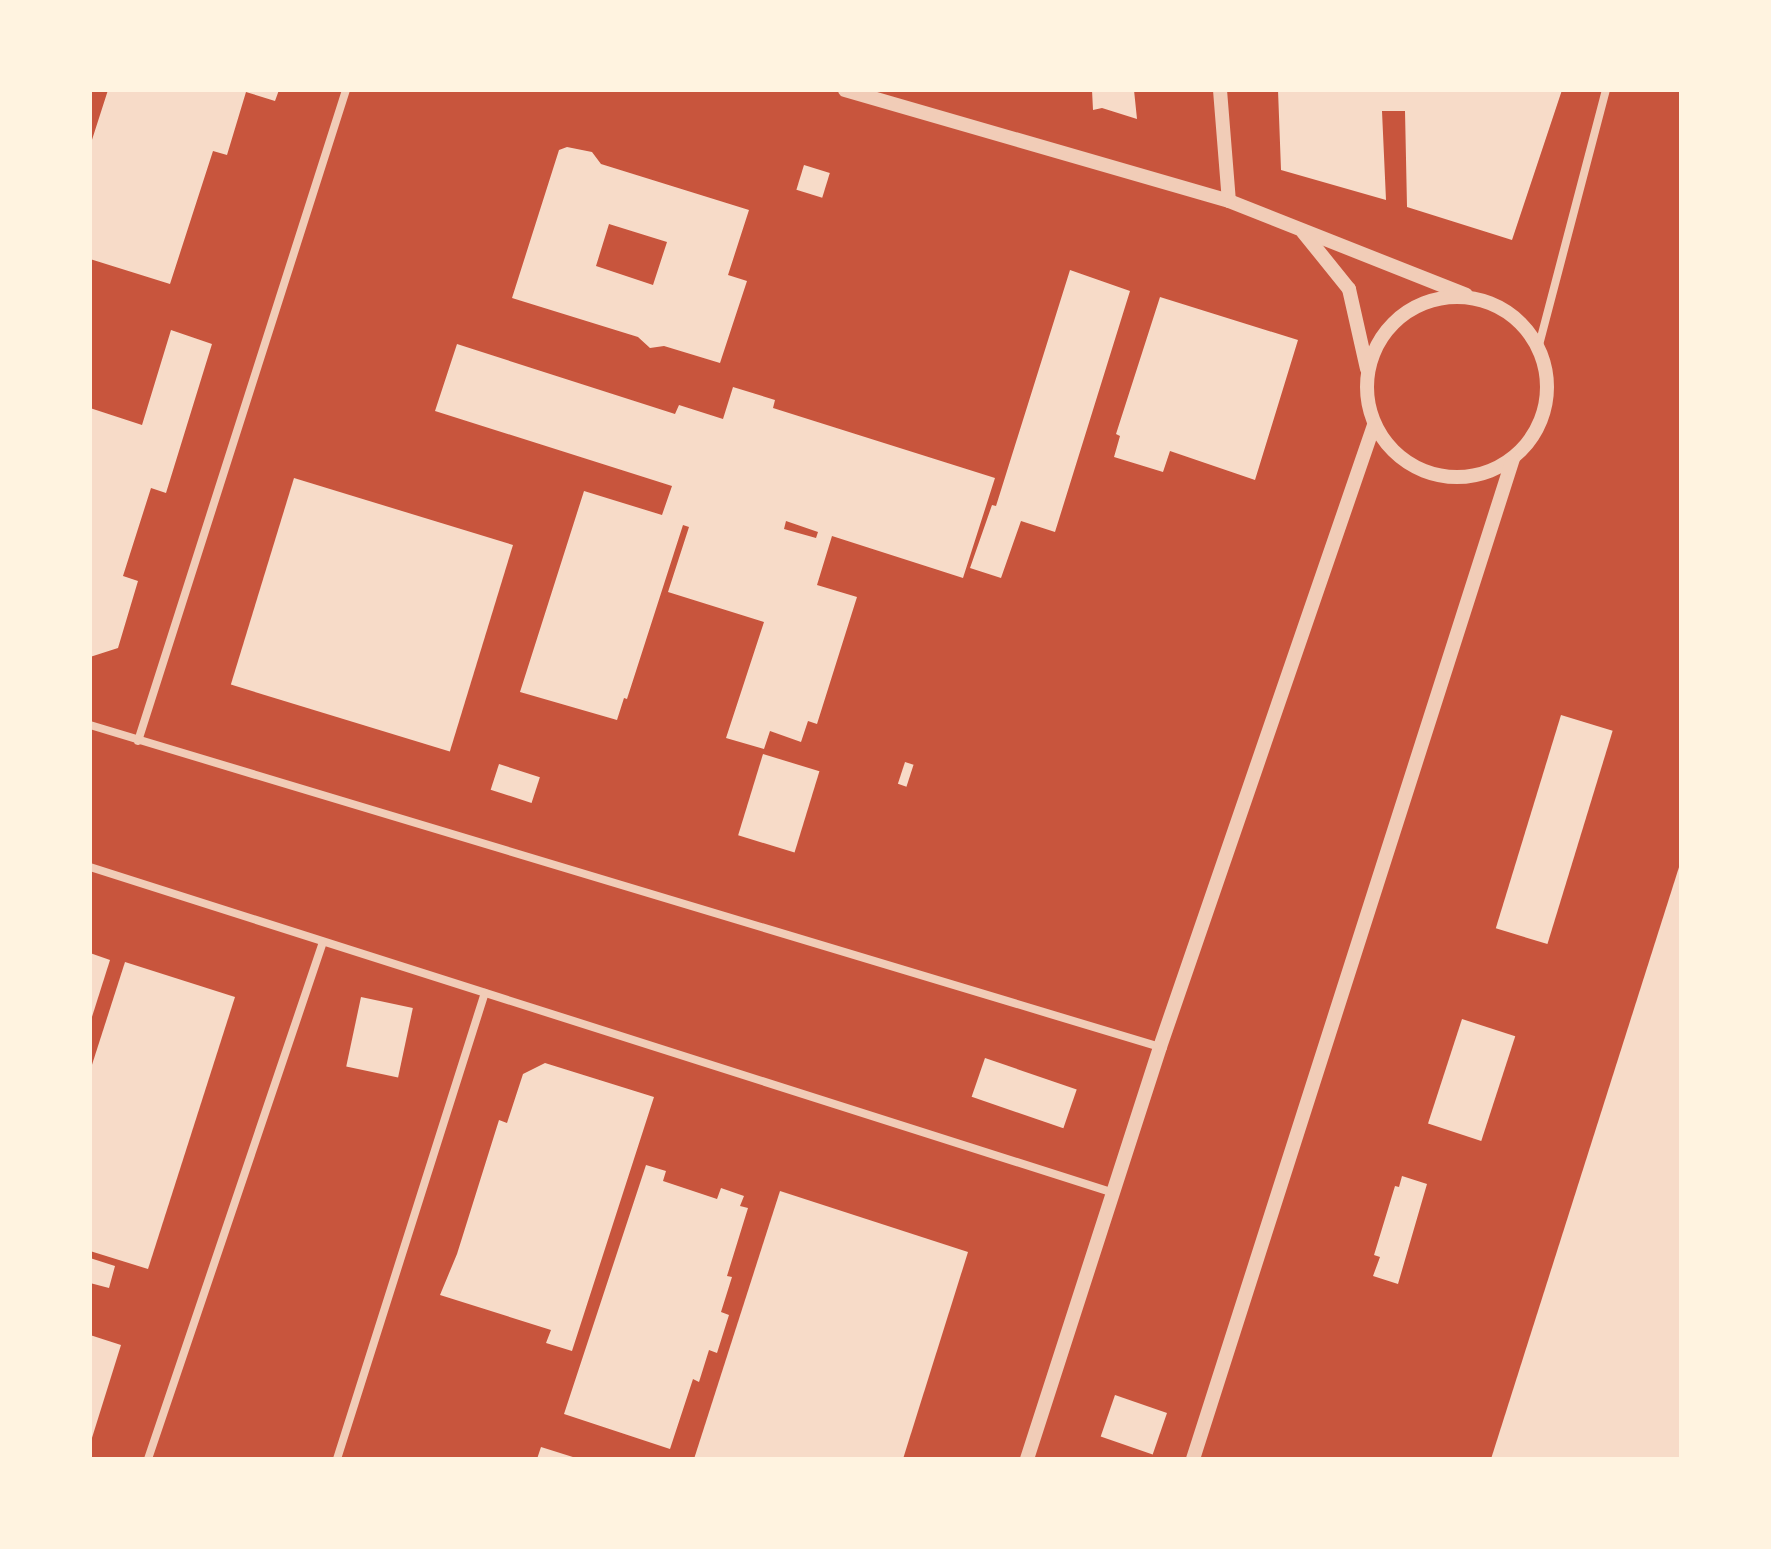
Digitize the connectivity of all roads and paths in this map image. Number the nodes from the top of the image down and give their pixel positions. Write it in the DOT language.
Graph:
graph roads {
  1 [pos="346,90"];
  2 [pos="845,90"];
  3 [pos="1220,90"];
  4 [pos="1606,90"];
  5 [pos="1229,201"];
  6 [pos="1303,232"];
  7 [pos="1466,295"];
  8 [pos="1539,345"];
  9 [pos="1367,369"];
  10 [pos="1374,425"];
  11 [pos="1513,459"];
  12 [pos="90,725"];
  13 [pos="138,741"];
  14 [pos="90,867"];
  15 [pos="323,942"];
  16 [pos="485,993"];
  17 [pos="1160,1047"];
  18 [pos="1114,1193"];
  19 [pos="148,1459"];
  20 [pos="337,1459"];
  21 [pos="1027,1459"];
  22 [pos="1193,1459"];
  1 -- 13 [label="street"];
  2 -- 5 [label="street"];
  3 -- 5 [label="street"];
  4 -- 8 [label="street"];
  5 -- 6 [label="street"];
  6 -- 7 [label="street"];
  6 -- 9 [label="street"];
  7 -- 8 [label="street"];
  7 -- 9 [label="street"];
  8 -- 11 [label="street"];
  9 -- 10 [label="street"];
  10 -- 11 [label="street"];
  10 -- 17 [label="street"];
  11 -- 22 [label="street"];
  12 -- 13 [label="street"];
  13 -- 17 [label="street"];
  14 -- 15 [label="street"];
  15 -- 16 [label="street"];
  15 -- 19 [label="street"];
  16 -- 18 [label="street"];
  16 -- 20 [label="street"];
  17 -- 18 [label="street"];
  18 -- 21 [label="street"];
}
